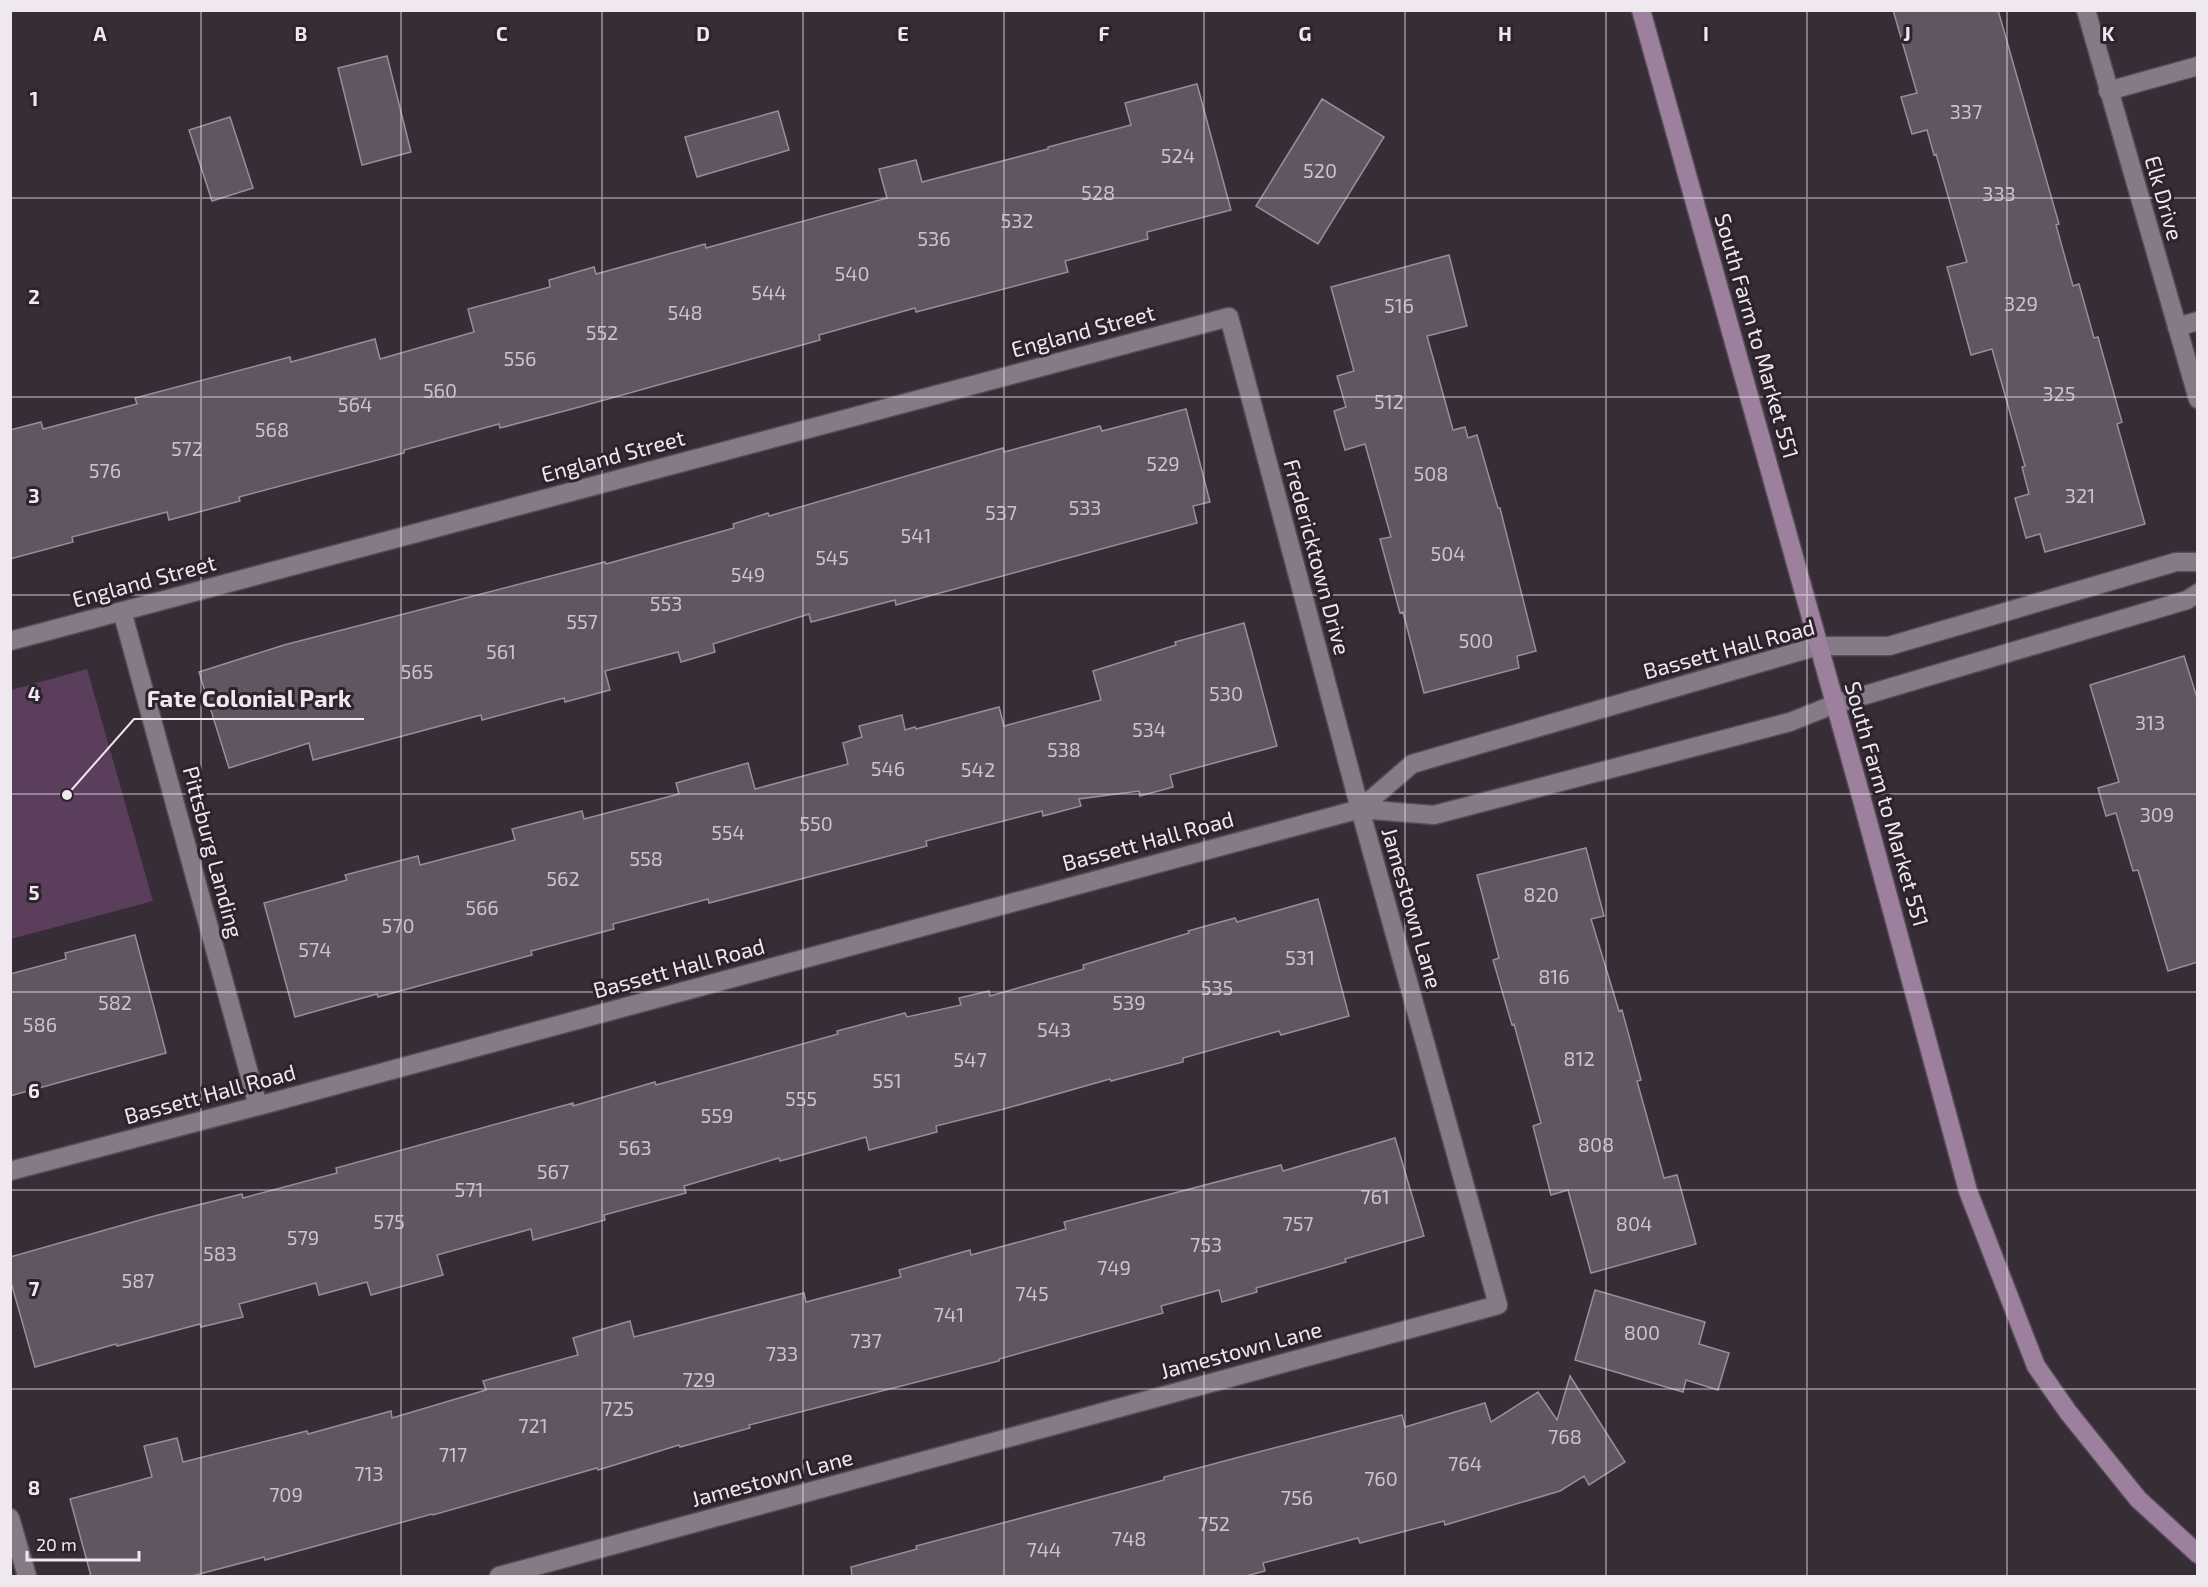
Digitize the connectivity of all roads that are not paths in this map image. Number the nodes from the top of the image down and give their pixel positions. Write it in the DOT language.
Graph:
graph roads {
  1 [pos="1641,10"];
  2 [pos="2086,10"];
  3 [pos="2198,66"];
  4 [pos="2108,91"];
  5 [pos="1229,317"];
  6 [pos="2198,321"];
  7 [pos="2177,327"];
  8 [pos="2198,399"];
  9 [pos="2198,562"];
  10 [pos="2198,593"];
  11 [pos="122,611"];
  12 [pos="10,641"];
  13 [pos="1818,646"];
  14 [pos="1835,704"];
  15 [pos="1359,809"];
  16 [pos="258,1106"];
  17 [pos="10,1171"];
  18 [pos="10,1518"];
  19 [pos="2198,1554"];
  20 [pos="27,1576"];
  21 [pos="499,1576"];
  1 -- 13 [label="main road, South Farm to Market 551"];
  2 -- 4 [label="street, Elk Drive"];
  3 -- 4 [label="street"];
  4 -- 7 [label="street, Elk Drive"];
  5 -- 11 [label="street, England Street"];
  5 -- 15 [label="street, Fredericktown Drive"];
  6 -- 7 [label="street"];
  7 -- 8 [label="street, Elk Drive"];
  9 -- 13 [label="street, Bassett Hall Road"];
  10 -- 14 [label="street, Bassett Hall Road"];
  11 -- 12 [label="street, England Street"];
  11 -- 16 [label="street, Pittsburg Landing"];
  13 -- 14 [label="main road, South Farm to Market 551"];
  13 -- 15 [label="street, Bassett Hall Road"];
  14 -- 15 [label="street, Bassett Hall Road"];
  14 -- 19 [label="main road, South Farm to Market 551"];
  15 -- 16 [label="street, Bassett Hall Road"];
  15 -- 21 [label="street, Jamestown Lane"];
  16 -- 17 [label="street, Bassett Hall Road"];
  18 -- 20 [label="street"];
}
